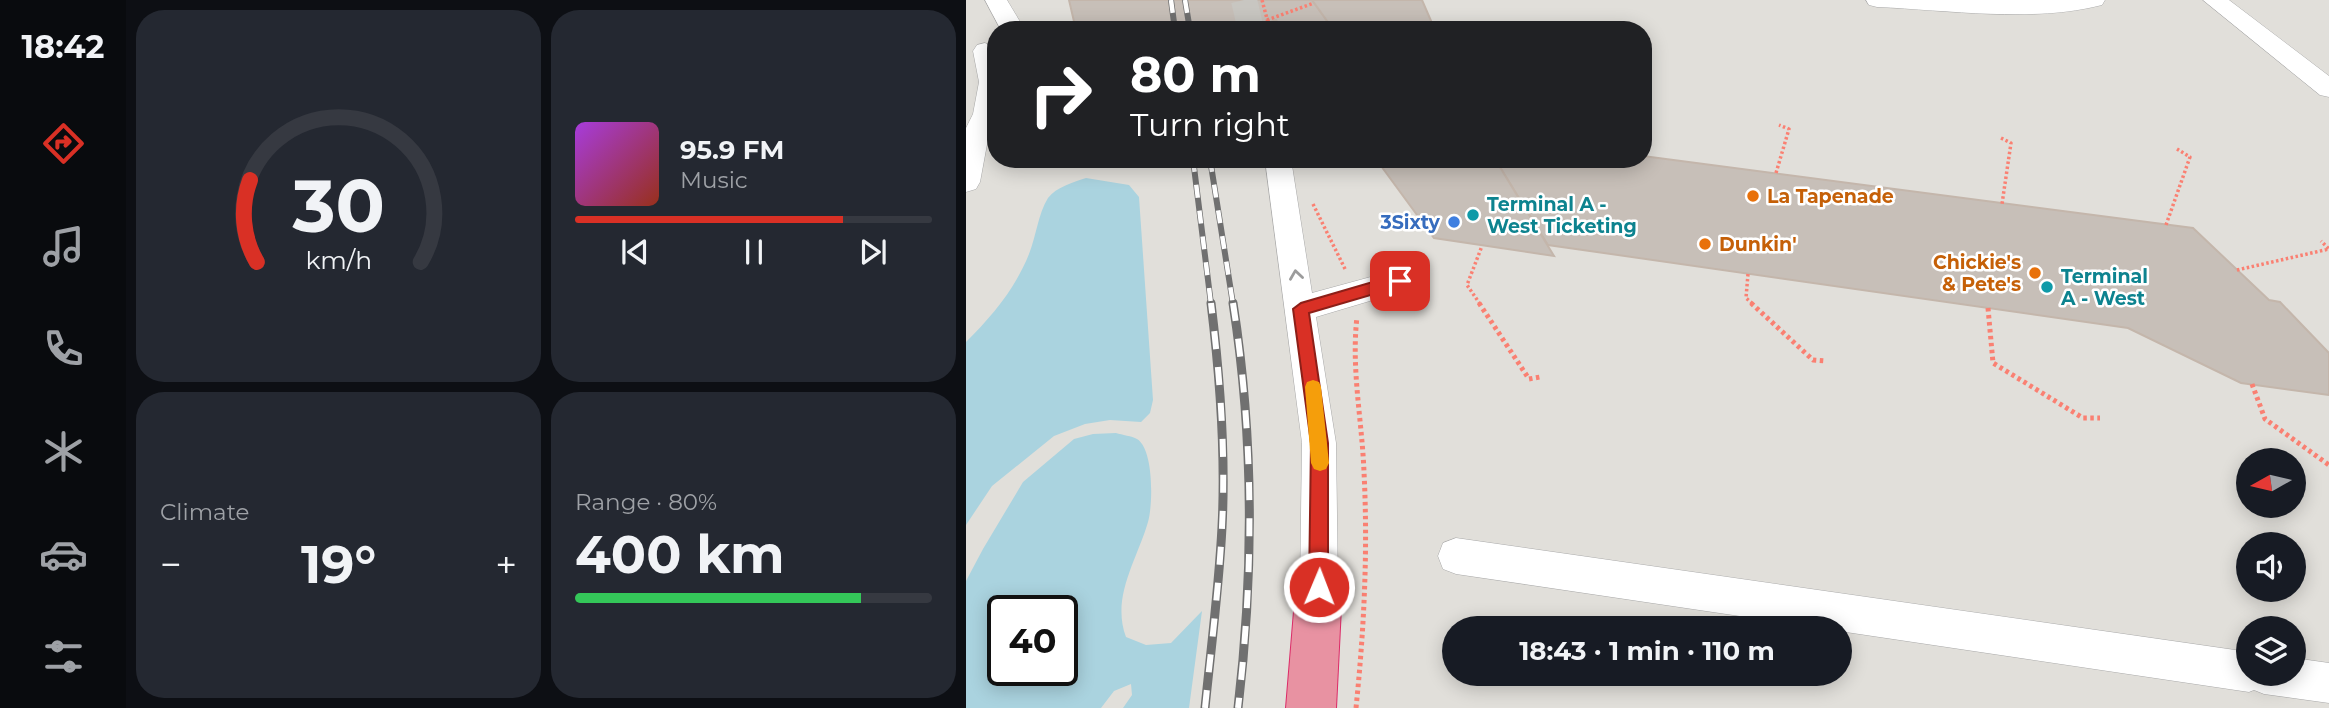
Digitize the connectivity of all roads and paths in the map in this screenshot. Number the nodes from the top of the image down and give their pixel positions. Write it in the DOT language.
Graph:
graph roads {
  1 [pos="996,0"];
  2 [pos="1262,0"];
  3 [pos="1877,0"];
  4 [pos="2094,0"];
  5 [pos="2214,0"];
  6 [pos="1314,3"];
  7 [pos="1267,20"];
  8 [pos="1008,21"];
  9 [pos="985,51"];
  10 [pos="987,58"];
  11 [pos="967,83"];
  12 [pos="2329,89"];
  13 [pos="986,114"];
  14 [pos="1779,125"];
  15 [pos="2001,138"];
  16 [pos="2177,149"];
  17 [pos="969,151"];
  18 [pos="1279,168"];
  19 [pos="1776,173"];
  20 [pos="966,182"];
  21 [pos="1312,202"];
  22 [pos="2003,204"];
  23 [pos="2166,225"];
  24 [pos="2321,241"];
  25 [pos="1482,246"];
  26 [pos="2237,270"];
  27 [pos="1346,271"];
  28 [pos="1748,274"];
  29 [pos="1400,281"];
  30 [pos="1988,308"];
  31 [pos="1301,309"];
  32 [pos="1357,316"];
  33 [pos="1826,361"];
  34 [pos="1540,377"];
  35 [pos="2252,384"];
  36 [pos="2100,418"];
  37 [pos="2329,465"];
  38 [pos="1456,556"];
  39 [pos="1319,587"];
  40 [pos="2236,669"];
  41 [pos="2306,680"];
  42 [pos="2329,683"];
  43 [pos="1291,708"];
  44 [pos="1311,708"];
  45 [pos="1356,708"];
  1 -- 8 [label="street"];
  2 -- 7 [label="path"];
  3 -- 4 [label="street"];
  5 -- 12 [label="street"];
  6 -- 7 [label="path"];
  9 -- 10 [label="street"];
  11 -- 13 [label="street"];
  13 -- 17 [label="street"];
  14 -- 19 [label="path"];
  15 -- 22 [label="path"];
  16 -- 23 [label="path"];
  17 -- 20 [label="street"];
  31 -- 18 [label="street, one-way"];
  21 -- 27 [label="path"];
  24 -- 26 [label="path"];
  25 -- 34 [label="path"];
  28 -- 33 [label="path"];
  29 -- 31 [label="street"];
  30 -- 36 [label="path"];
  31 -- 39 [label="street"];
  32 -- 45 [label="path"];
  35 -- 37 [label="path"];
  38 -- 40 [label="street"];
  39 -- 43 [label="street"];
  39 -- 44 [label="highway"];
  41 -- 42 [label="street"];
}
